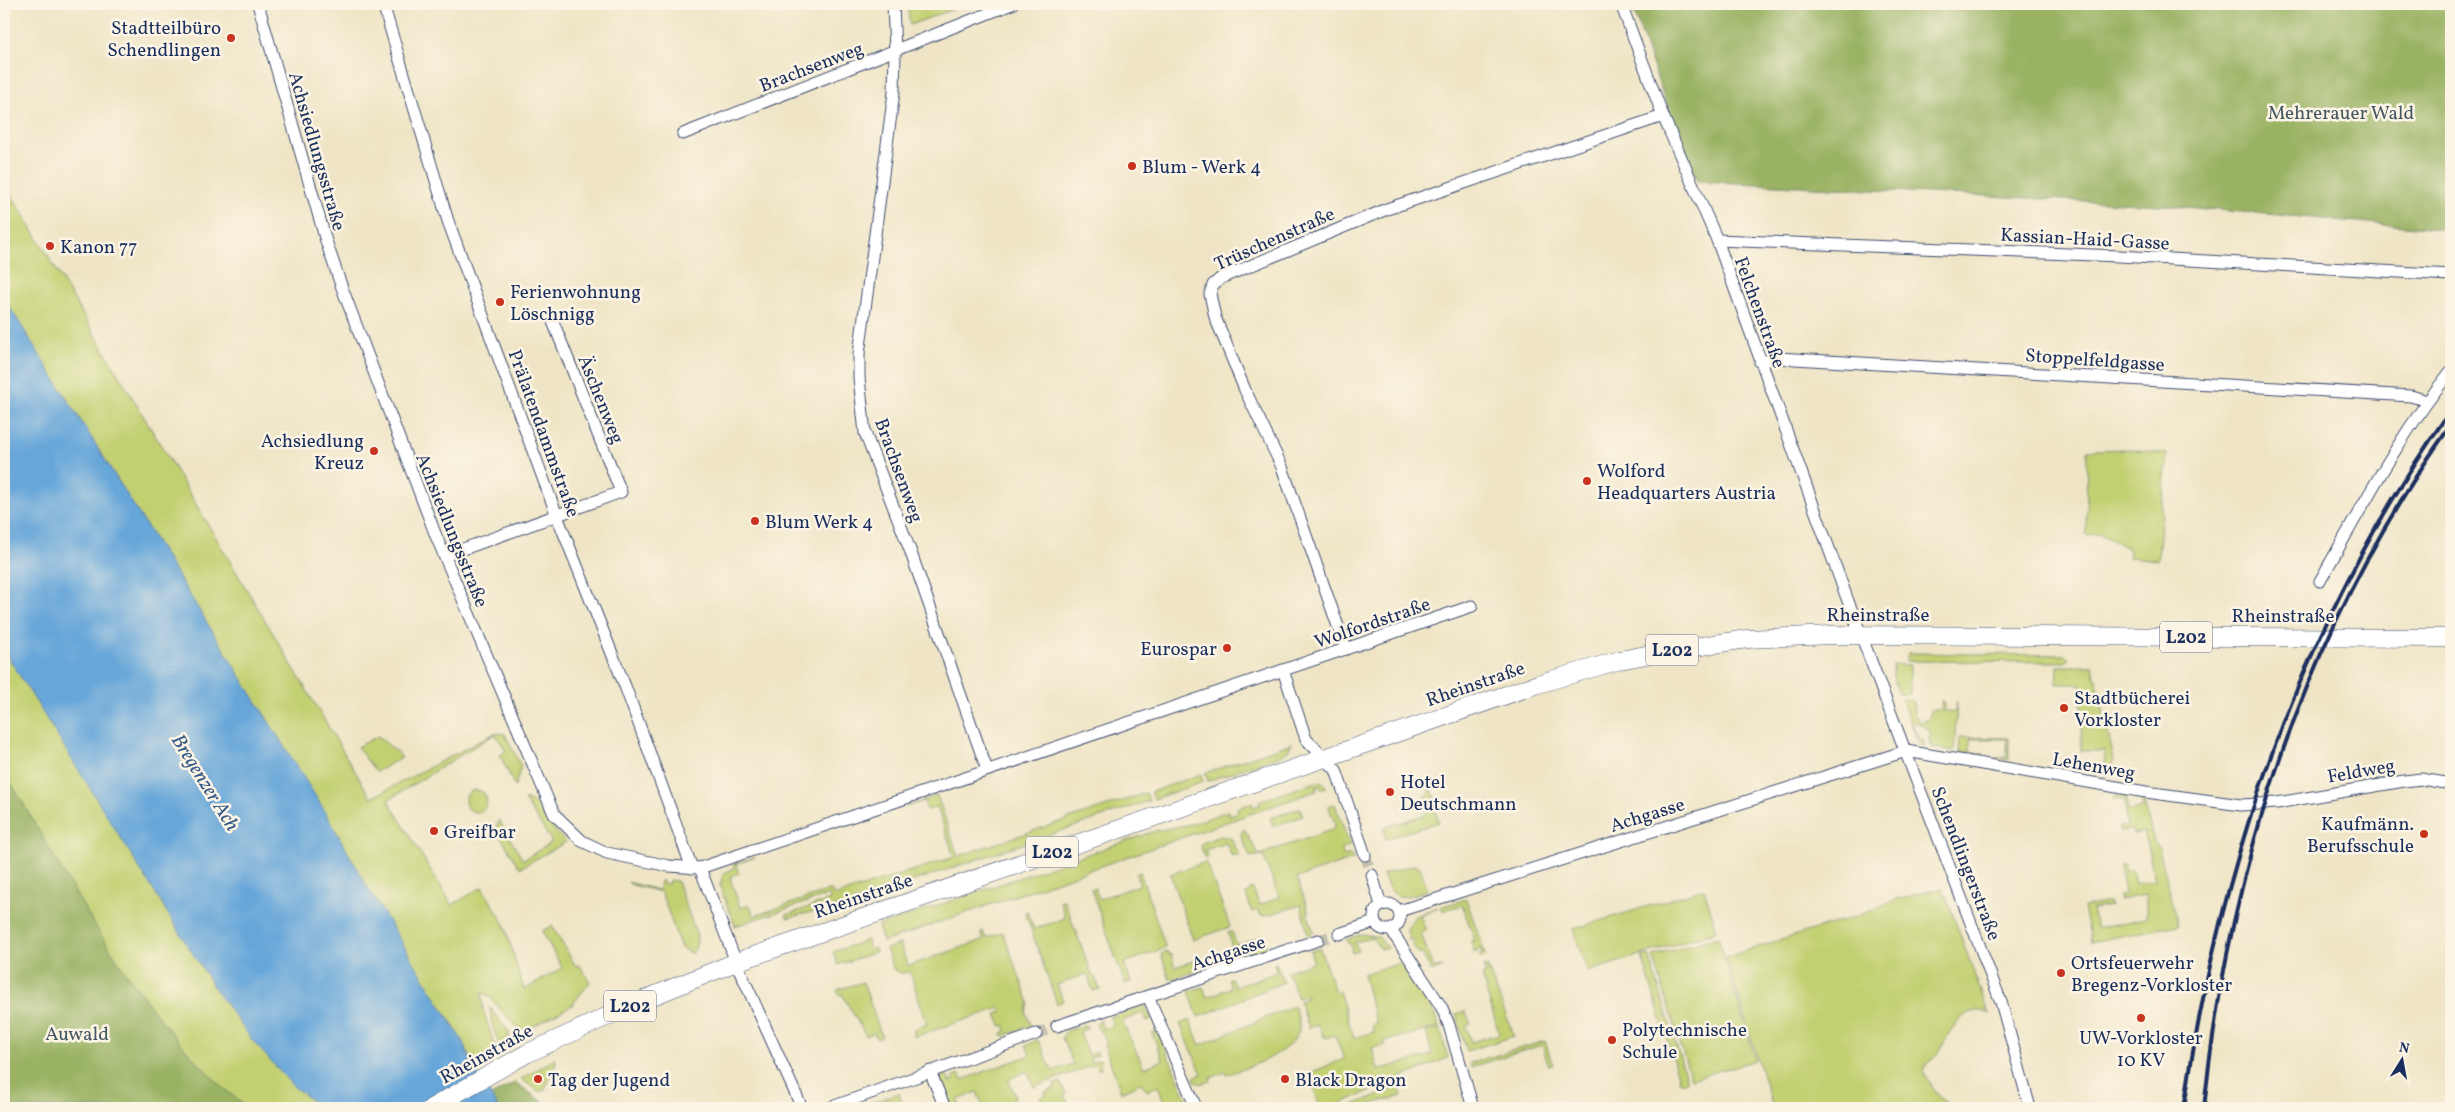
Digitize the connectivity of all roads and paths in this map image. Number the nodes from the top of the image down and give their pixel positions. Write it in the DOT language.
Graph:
graph roads {
  1 [pos="258,4"];
  2 [pos="383,4"];
  3 [pos="893,4"];
  4 [pos="1012,4"];
  5 [pos="1621,4"];
  6 [pos="896,52"];
  7 [pos="1663,116"];
  8 [pos="683,134"];
  9 [pos="1717,240"];
  10 [pos="2451,275"];
  11 [pos="552,319"];
  12 [pos="1760,362"];
  13 [pos="2451,371"];
  14 [pos="2427,401"];
  15 [pos="557,516"];
  16 [pos="444,556"];
  17 [pos="2320,581"];
  18 [pos="1472,606"];
  19 [pos="1860,634"];
  20 [pos="2451,638"];
  21 [pos="1346,649"];
  22 [pos="1283,670"];
  23 [pos="1906,752"];
  24 [pos="1323,758"];
  25 [pos="988,770"];
  26 [pos="2451,784"];
  27 [pos="2277,803"];
  28 [pos="1365,853"];
  29 [pos="696,868"];
  30 [pos="1372,875"];
  31 [pos="1381,905"];
  32 [pos="1399,911"];
  33 [pos="1375,922"];
  34 [pos="1391,930"];
  35 [pos="1339,934"];
  36 [pos="1318,940"];
  37 [pos="736,962"];
  38 [pos="1148,996"];
  39 [pos="1057,1026"];
  40 [pos="1036,1034"];
  41 [pos="930,1071"];
  42 [pos="432,1108"];
  43 [pos="802,1108"];
  44 [pos="829,1108"];
  45 [pos="945,1108"];
  46 [pos="1187,1108"];
  47 [pos="1473,1108"];
  48 [pos="2030,1108"];
  1 -- 16 [label="street, Achsiedlungsstraße"];
  2 -- 15 [label="street, Prälatendammstraße"];
  3 -- 6 [label="street, Brachsenweg"];
  4 -- 6 [label="street"];
  5 -- 7 [label="street, Felchenstraße"];
  6 -- 8 [label="street, Brachsenweg"];
  6 -- 25 [label="street, Brachsenweg"];
  7 -- 9 [label="street, Felchenstraße"];
  7 -- 21 [label="street, Trüschenstraße"];
  9 -- 10 [label="street, Kassian-Haid-Gasse"];
  9 -- 12 [label="street, Felchenstraße"];
  11 -- 15 [label="street, Äschenweg"];
  12 -- 14 [label="street, Stoppelfeldgasse"];
  12 -- 19 [label="street, Felchenstraße"];
  13 -- 14 [label="street"];
  14 -- 17 [label="street"];
  15 -- 16 [label="street"];
  15 -- 29 [label="street, Prälatendammstraße"];
  16 -- 29 [label="street, Achsiedlungsstraße"];
  18 -- 21 [label="street, Wolfordstraße"];
  19 -- 20 [label="main road, Rheinstraße / L202"];
  19 -- 23 [label="street, Schendlingerstraße"];
  19 -- 24 [label="main road, Rheinstraße / L202"];
  21 -- 22 [label="street, Wolfordstraße"];
  22 -- 24 [label="street"];
  22 -- 25 [label="street"];
  23 -- 27 [label="street, Lehenweg"];
  23 -- 32 [label="street, Achgasse"];
  23 -- 48 [label="street, Schendlingerstraße"];
  24 -- 28 [label="street"];
  24 -- 37 [label="main road, Rheinstraße / L202"];
  25 -- 29 [label="street"];
  26 -- 27 [label="street, Feldweg"];
  29 -- 37 [label="street"];
  30 -- 31 [label="street"];
  31 -- 32 [label="street"];
  31 -- 33 [label="street"];
  32 -- 34 [label="street"];
  33 -- 34 [label="street"];
  33 -- 35 [label="street"];
  34 -- 47 [label="street"];
  36 -- 38 [label="street, Achgasse"];
  37 -- 42 [label="main road, Rheinstraße / L202"];
  37 -- 43 [label="street"];
  38 -- 39 [label="street, Achgasse"];
  38 -- 46 [label="street"];
  40 -- 41 [label="street"];
  41 -- 44 [label="street"];
  41 -- 45 [label="street"];
}
